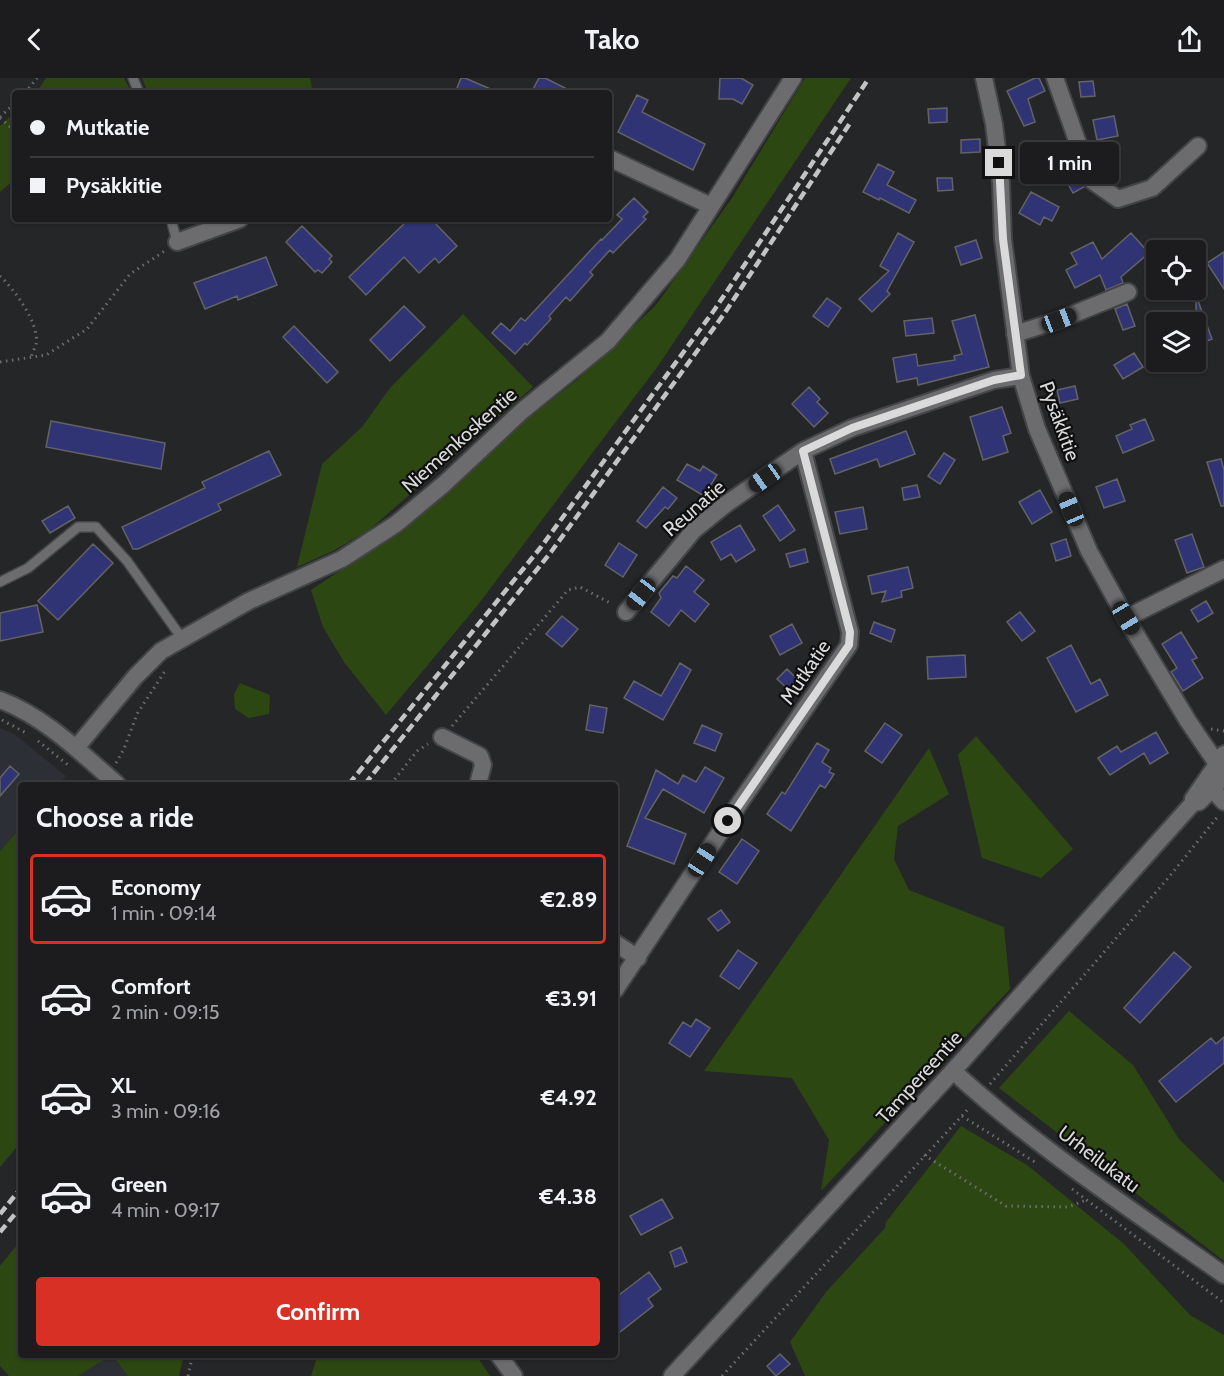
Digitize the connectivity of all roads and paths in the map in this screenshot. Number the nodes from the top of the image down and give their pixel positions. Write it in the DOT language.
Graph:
graph roads {
  1 [pos="37,78"];
  2 [pos="792,78"];
  3 [pos="984,78"];
  4 [pos="1054,78"];
  5 [pos="27,90"];
  6 [pos="12,106"];
  7 [pos="0,117"];
  8 [pos="12,127"];
  9 [pos="1198,146"];
  10 [pos="612,159"];
  11 [pos="711,206"];
  12 [pos="172,222"];
  13 [pos="232,222"];
  14 [pos="177,242"];
  15 [pos="0,276"];
  16 [pos="1128,292"];
  17 [pos="1015,334"];
  18 [pos="31,358"];
  19 [pos="0,362"];
  20 [pos="1021,375"];
  21 [pos="803,451"];
  22 [pos="1224,569"];
  23 [pos="0,582"];
  24 [pos="626,612"];
  25 [pos="1126,618"];
  26 [pos="181,637"];
  27 [pos="171,663"];
  28 [pos="0,700"];
  29 [pos="0,719"];
  30 [pos="442,737"];
  31 [pos="76,748"];
  32 [pos="76,771"];
  33 [pos="1220,772"];
  34 [pos="113,781"];
  35 [pos="393,782"];
  36 [pos="479,782"];
  37 [pos="1224,802"];
  38 [pos="1193,803"];
  39 [pos="1224,809"];
  40 [pos="618,944"];
  41 [pos="638,958"];
  42 [pos="618,986"];
  43 [pos="953,1071"];
  44 [pos="980,1096"];
  45 [pos="962,1116"];
  46 [pos="924,1155"];
  47 [pos="1040,1166"];
  48 [pos="1068,1186"];
  49 [pos="1086,1200"];
  50 [pos="1224,1275"];
  51 [pos="1224,1303"];
  52 [pos="192,1358"];
  53 [pos="501,1358"];
  54 [pos="188,1376"];
  55 [pos="514,1376"];
  56 [pos="672,1376"];
  57 [pos="722,1376"];
  1 -- 5 [label="path"];
  2 -- 11 [label="street, Niemenkoskentie"];
  3 -- 17 [label="street, Pysäkkitie"];
  4 -- 9 [label="street"];
  6 -- 7 [label="path"];
  7 -- 8 [label="path"];
  10 -- 11 [label="street"];
  11 -- 26 [label="street, Niemenkoskentie"];
  12 -- 14 [label="lane"];
  13 -- 14 [label="street"];
  14 -- 18 [label="path"];
  15 -- 18 [label="path"];
  16 -- 17 [label="street"];
  17 -- 20 [label="street, Pysäkkitie"];
  18 -- 19 [label="path"];
  20 -- 21 [label="street"];
  20 -- 25 [label="street, Pysäkkitie"];
  21 -- 24 [label="street, Reunatie"];
  21 -- 41 [label="street, Mutkatie"];
  22 -- 25 [label="street"];
  23 -- 26 [label="lane"];
  24 -- 30 [label="path"];
  25 -- 33 [label="street, Pysäkkitie"];
  26 -- 31 [label="street, Niemenkoskentie"];
  27 -- 34 [label="path"];
  28 -- 31 [label="street"];
  29 -- 32 [label="path"];
  30 -- 35 [label="path"];
  30 -- 36 [label="street"];
  31 -- 34 [label="street"];
  33 -- 37 [label="street, Pysäkkitie"];
  33 -- 38 [label="street, Tampereentie"];
  33 -- 38 [label="street, Tampereentie"];
  38 -- 43 [label="street, Tampereentie"];
  39 -- 44 [label="path"];
  40 -- 41 [label="street"];
  41 -- 42 [label="street, Mutkatie"];
  43 -- 44 [label="street, Urheilukatu"];
  43 -- 56 [label="street, Tampereentie"];
  44 -- 45 [label="path"];
  44 -- 50 [label="street, Urheilukatu"];
  45 -- 46 [label="path"];
  45 -- 47 [label="path"];
  46 -- 49 [label="path"];
  46 -- 57 [label="path"];
  48 -- 49 [label="path"];
  49 -- 51 [label="path"];
  52 -- 54 [label="path"];
  53 -- 55 [label="street"];
}
